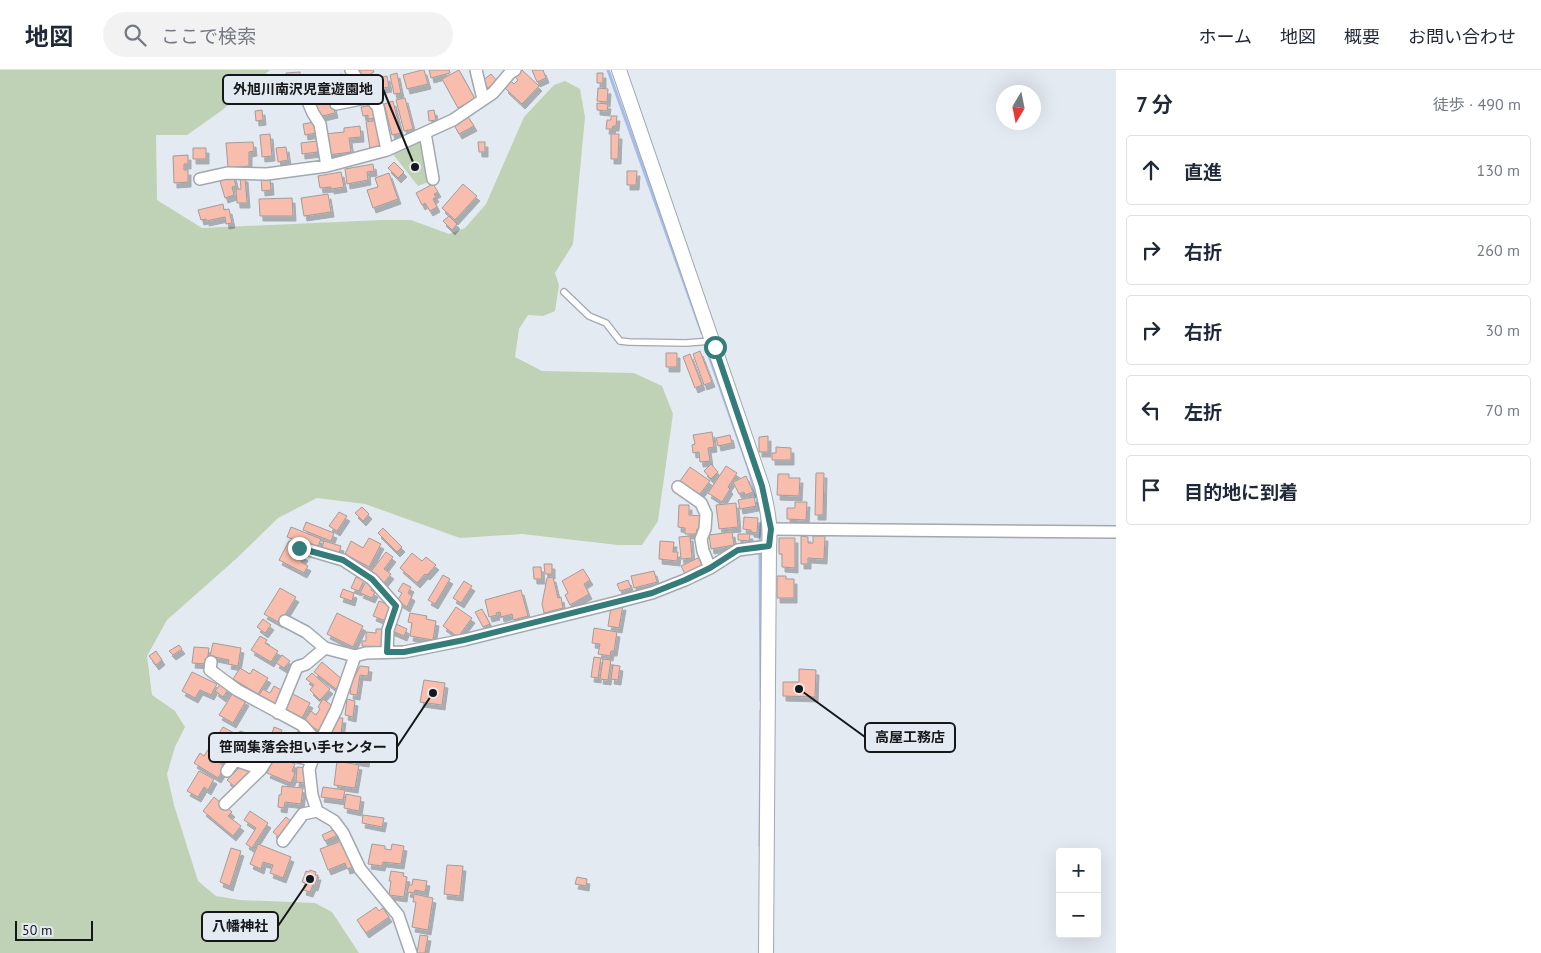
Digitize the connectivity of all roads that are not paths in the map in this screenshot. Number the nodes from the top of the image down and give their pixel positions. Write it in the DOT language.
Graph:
graph roads {
  1 [pos="351,70"];
  2 [pos="476,70"];
  3 [pos="515,70"];
  4 [pos="618,70"];
  5 [pos="289,85"];
  6 [pos="334,89"];
  7 [pos="483,99"];
  8 [pos="372,100"];
  9 [pos="425,133"];
  10 [pos="387,150"];
  11 [pos="327,166"];
  12 [pos="200,179"];
  13 [pos="433,179"];
  14 [pos="564,292"];
  15 [pos="713,341"];
  16 [pos="678,487"];
  17 [pos="771,529"];
  18 [pos="1116,532"];
  19 [pos="769,546"];
  20 [pos="299,548"];
  21 [pos="710,568"];
  22 [pos="285,620"];
  23 [pos="324,648"];
  24 [pos="387,652"];
  25 [pos="355,656"];
  26 [pos="212,662"];
  27 [pos="278,713"];
  28 [pos="319,744"];
  29 [pos="312,760"];
  30 [pos="261,769"];
  31 [pos="226,771"];
  32 [pos="225,804"];
  33 [pos="317,811"];
  34 [pos="283,841"];
  35 [pos="411,953"];
  36 [pos="766,953"];
  1 -- 8 [label="street"];
  2 -- 7 [label="street"];
  3 -- 7 [label="street"];
  4 -- 15 [label="street"];
  5 -- 11 [label="street"];
  6 -- 8 [label="street"];
  7 -- 9 [label="street"];
  8 -- 10 [label="street"];
  9 -- 10 [label="street"];
  9 -- 13 [label="street"];
  10 -- 11 [label="street"];
  11 -- 12 [label="street"];
  14 -- 15 [label="lane"];
  15 -- 17 [label="street"];
  16 -- 21 [label="street"];
  17 -- 18 [label="street"];
  17 -- 19 [label="street"];
  19 -- 21 [label="street"];
  19 -- 36 [label="street"];
  20 -- 24 [label="street"];
  21 -- 24 [label="street"];
  22 -- 23 [label="street"];
  23 -- 25 [label="street"];
  23 -- 27 [label="street"];
  24 -- 25 [label="street"];
  25 -- 28 [label="street"];
  26 -- 27 [label="street"];
  27 -- 28 [label="street"];
  28 -- 29 [label="street"];
  29 -- 30 [label="street"];
  29 -- 33 [label="street"];
  30 -- 31 [label="street"];
  30 -- 32 [label="street"];
  33 -- 34 [label="street"];
  33 -- 35 [label="street"];
}
